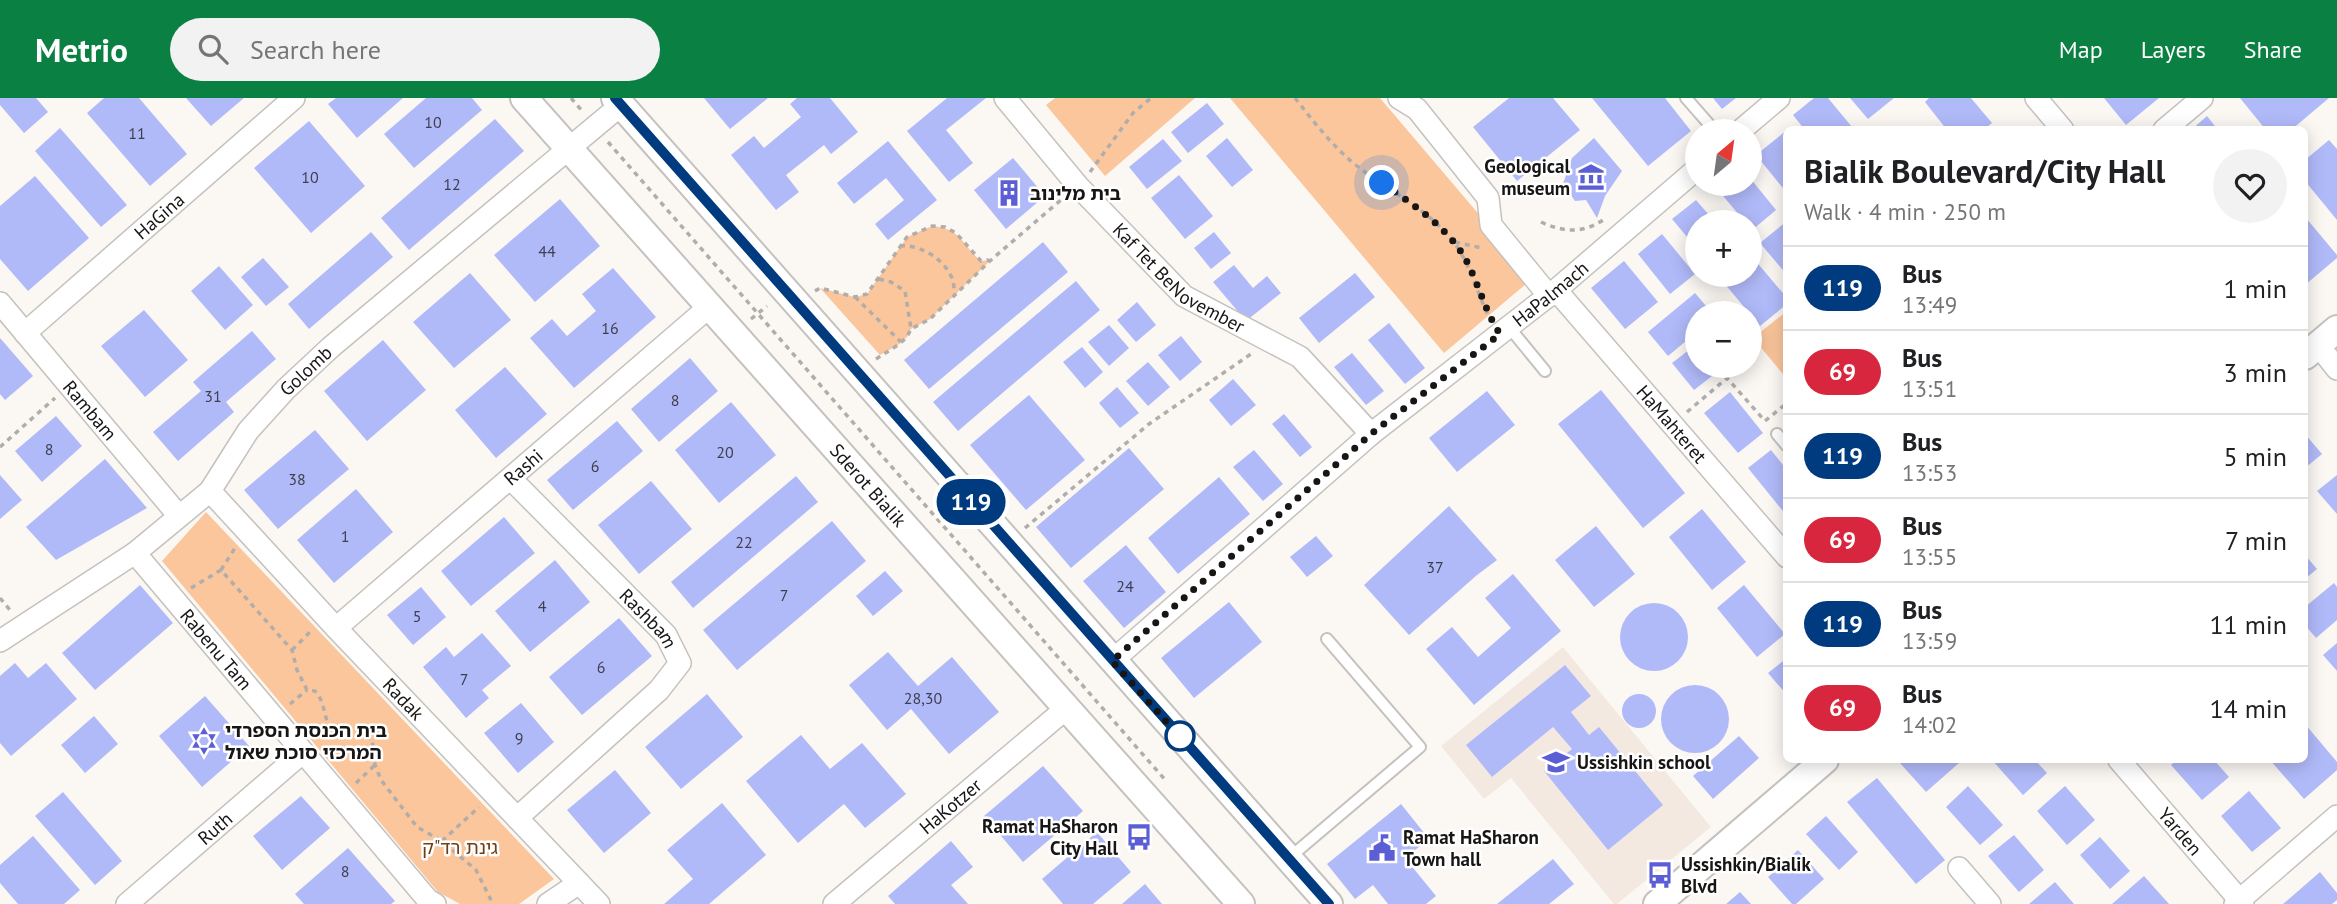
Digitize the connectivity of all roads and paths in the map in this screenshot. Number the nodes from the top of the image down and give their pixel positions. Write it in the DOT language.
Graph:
graph roads {
  1 [pos="294,98"];
  2 [pos="524,98"];
  3 [pos="571,98"];
  4 [pos="1005,98"];
  5 [pos="1151,98"];
  6 [pos="1295,98"];
  7 [pos="1399,98"];
  8 [pos="1686,98"];
  9 [pos="1779,98"];
  10 [pos="2036,98"];
  11 [pos="2202,98"];
  12 [pos="618,102"];
  13 [pos="1704,119"];
  14 [pos="1754,119"];
  15 [pos="2060,126"];
  16 [pos="2169,126"];
  17 [pos="596,127"];
  18 [pos="569,150"];
  19 [pos="1685,179"];
  20 [pos="1078,186"];
  21 [pos="1541,222"];
  22 [pos="1625,231"];
  23 [pos="900,246"];
  24 [pos="991,260"];
  25 [pos="879,279"];
  26 [pos="1552,293"];
  27 [pos="955,295"];
  28 [pos="790,297"];
  29 [pos="855,297"];
  30 [pos="0,303"];
  31 [pos="709,307"];
  32 [pos="758,313"];
  33 [pos="911,329"];
  34 [pos="1505,331"];
  35 [pos="25,333"];
  36 [pos="734,334"];
  37 [pos="1270,341"];
  38 [pos="901,342"];
  39 [pos="2320,343"];
  40 [pos="2337,369"];
  41 [pos="1545,372"];
  42 [pos="858,374"];
  43 [pos="69,385"];
  44 [pos="1783,406"];
  45 [pos="1672,425"];
  46 [pos="1371,434"];
  47 [pos="1777,434"];
  48 [pos="1783,441"];
  49 [pos="0,447"];
  50 [pos="511,479"];
  51 [pos="210,491"];
  52 [pos="179,516"];
  53 [pos="1007,543"];
  54 [pos="1783,552"];
  55 [pos="135,553"];
  56 [pos="173,599"];
  57 [pos="331,623"];
  58 [pos="1328,639"];
  59 [pos="0,641"];
  60 [pos="292,650"];
  61 [pos="1112,661"];
  62 [pos="1068,707"];
  63 [pos="1117,723"];
  64 [pos="1097,740"];
  65 [pos="303,753"];
  66 [pos="1822,763"];
  67 [pos="2122,763"];
  68 [pos="1171,787"];
  69 [pos="494,793"];
  70 [pos="2337,816"];
  71 [pos="517,818"];
  72 [pos="442,841"];
  73 [pos="1289,858"];
  74 [pos="1959,869"];
  75 [pos="579,883"];
  76 [pos="429,903"];
  77 [pos="2239,903"];
  78 [pos="127,904"];
  79 [pos="493,904"];
  80 [pos="548,904"];
  81 [pos="599,904"];
  82 [pos="834,904"];
  83 [pos="1241,904"];
  84 [pos="1329,904"];
  85 [pos="1657,904"];
  86 [pos="1990,904"];
  1 -- 35 [label="street, HaGina"];
  2 -- 18 [label="street, Sderot Bialik"];
  3 -- 17 [label="path"];
  4 -- 20 [label="street, Kaf Tet BeNovember"];
  5 -- 20 [label="path"];
  6 -- 34 [label="path"];
  7 -- 26 [label="street, HaMahteret"];
  8 -- 13 [label="lane"];
  9 -- 14 [label="street"];
  10 -- 15 [label="street"];
  11 -- 16 [label="street"];
  12 -- 17 [label="street, Golomb"];
  12 -- 28 [label="street"];
  17 -- 18 [label="street, Golomb"];
  17 -- 32 [label="path"];
  18 -- 31 [label="street, Sderot Bialik"];
  18 -- 51 [label="street, Golomb"];
  19 -- 22 [label="street, HaPalmach"];
  20 -- 24 [label="path"];
  20 -- 37 [label="street, Kaf Tet BeNovember"];
  21 -- 22 [label="path"];
  22 -- 26 [label="street, HaPalmach"];
  23 -- 24 [label="path"];
  23 -- 25 [label="path"];
  23 -- 27 [label="path"];
  24 -- 27 [label="path"];
  25 -- 29 [label="path"];
  25 -- 33 [label="path"];
  26 -- 34 [label="street, HaPalmach"];
  26 -- 45 [label="street, HaMahteret"];
  27 -- 33 [label="path"];
  28 -- 29 [label="path"];
  28 -- 32 [label="path"];
  28 -- 42 [label="street"];
  29 -- 38 [label="path"];
  30 -- 35 [label="street, Rambam"];
  31 -- 36 [label="street, Sderot Bialik"];
  31 -- 50 [label="street, Rashi"];
  32 -- 36 [label="path"];
  32 -- 63 [label="path"];
  33 -- 38 [label="path"];
  34 -- 41 [label="lane"];
  34 -- 46 [label="street, HaPalmach"];
  35 -- 43 [label="street, Rambam"];
  36 -- 62 [label="street, Sderot Bialik"];
  37 -- 46 [label="street, Kaf Tet BeNovember"];
  37 -- 53 [label="path"];
  38 -- 42 [label="path"];
  39 -- 40 [label="street"];
  42 -- 53 [label="street"];
  43 -- 49 [label="path"];
  43 -- 52 [label="street, Rambam"];
  44 -- 45 [label="path"];
  45 -- 54 [label="street, HaMahteret"];
  46 -- 61 [label="street, HaPalmach"];
  47 -- 48 [label="lane"];
  50 -- 57 [label="street, Rashi"];
  50 -- 71 [label="street, Rashbam"];
  51 -- 52 [label="street, Golomb"];
  51 -- 57 [label="street, Radak"];
  52 -- 55 [label="street, Golomb"];
  53 -- 61 [label="street"];
  55 -- 56 [label="street, Rabenu Tam"];
  55 -- 59 [label="street, Golomb"];
  56 -- 60 [label="path"];
  56 -- 65 [label="street, Rabenu Tam"];
  57 -- 60 [label="path"];
  57 -- 69 [label="street, Radak"];
  58 -- 73 [label="lane"];
  60 -- 72 [label="path"];
  61 -- 73 [label="street"];
  62 -- 64 [label="street, Sderot Bialik"];
  62 -- 82 [label="street, HaKotzer"];
  63 -- 64 [label="path"];
  63 -- 68 [label="path"];
  64 -- 83 [label="street, Sderot Bialik"];
  65 -- 76 [label="street, Rabenu Tam"];
  65 -- 78 [label="street, Ruth"];
  66 -- 85 [label="street"];
  67 -- 77 [label="street, Yarden"];
  69 -- 71 [label="street, Radak"];
  69 -- 72 [label="path"];
  70 -- 77 [label="street"];
  71 -- 75 [label="street, Radak"];
  72 -- 79 [label="path"];
  73 -- 84 [label="street"];
  74 -- 86 [label="street"];
  75 -- 80 [label="street"];
  75 -- 81 [label="street, Radak"];
}
